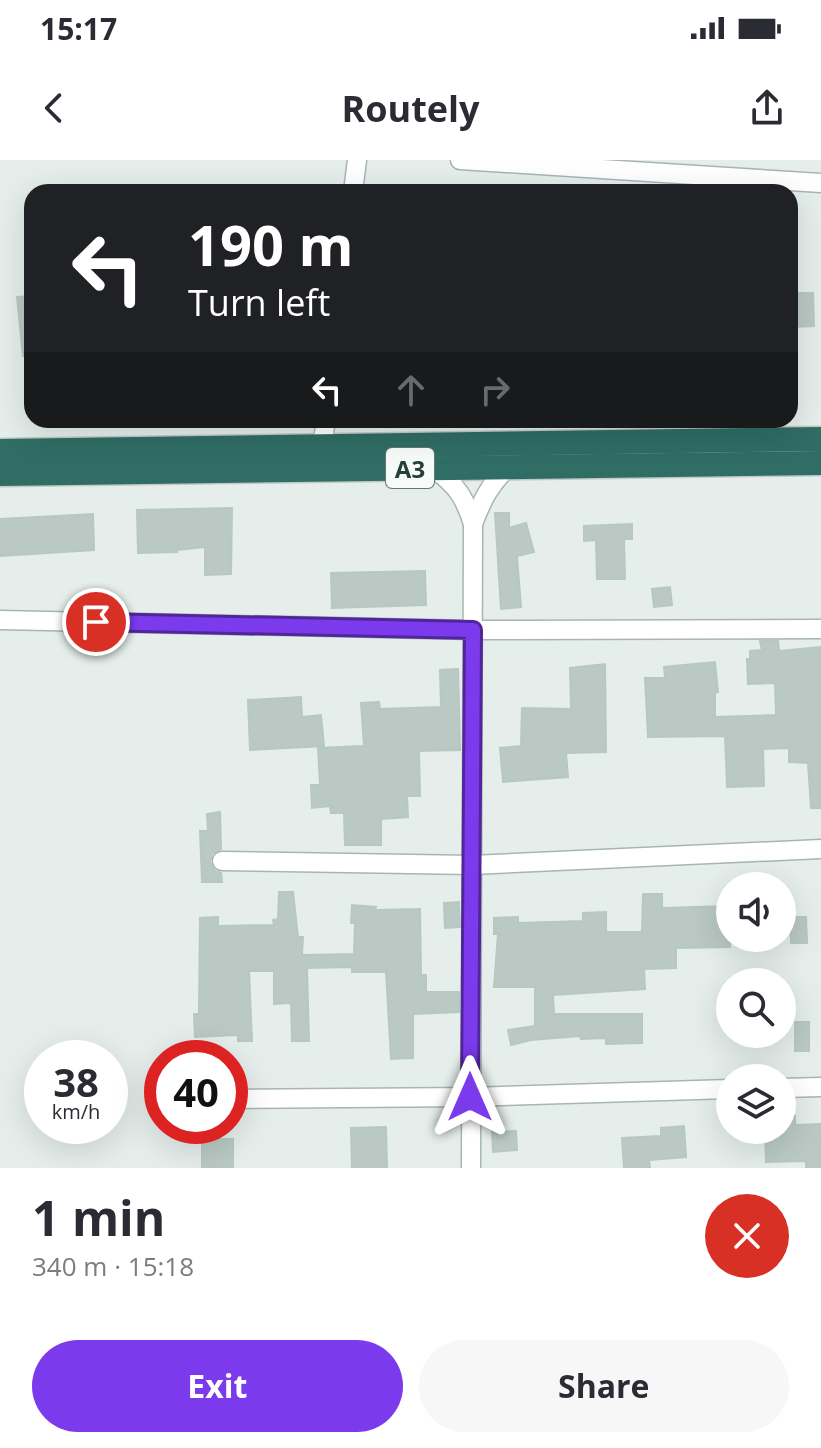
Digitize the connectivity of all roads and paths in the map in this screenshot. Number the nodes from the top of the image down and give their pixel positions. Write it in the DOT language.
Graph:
graph roads {
  1 [pos="357,160"];
  2 [pos="460,160"];
  3 [pos="620,165"];
  4 [pos="821,183"];
  5 [pos="354,184"];
  6 [pos="325,428"];
  7 [pos="821,439"];
  8 [pos="322,446"];
  9 [pos="0,451"];
  10 [pos="821,463"];
  11 [pos="509,466"];
  12 [pos="432,467"];
  13 [pos="0,474"];
  14 [pos="473,524"];
  15 [pos="0,620"];
  16 [pos="821,629"];
  17 [pos="473,630"];
  18 [pos="821,849"];
  19 [pos="222,861"];
  20 [pos="472,865"];
  21 [pos="821,1087"];
  22 [pos="796,1088"];
  23 [pos="716,1089"];
  24 [pos="470,1097"];
  25 [pos="248,1099"];
  26 [pos="471,1168"];
  1 -- 5 [label="street"];
  2 -- 3 [label="street"];
  3 -- 4 [label="street"];
  6 -- 8 [label="street"];
  7 -- 8 [label="highway, A3"];
  8 -- 9 [label="highway, A3"];
  10 -- 11 [label="highway, A3"];
  11 -- 12 [label="highway, A3"];
  11 -- 14 [label="street"];
  12 -- 13 [label="highway, A3"];
  12 -- 14 [label="street"];
  14 -- 17 [label="street"];
  15 -- 17 [label="street"];
  16 -- 17 [label="street"];
  17 -- 20 [label="street"];
  18 -- 20 [label="street"];
  19 -- 20 [label="street"];
  20 -- 24 [label="street"];
  21 -- 22 [label="street"];
  23 -- 24 [label="street"];
  24 -- 25 [label="street"];
  24 -- 26 [label="street"];
}
